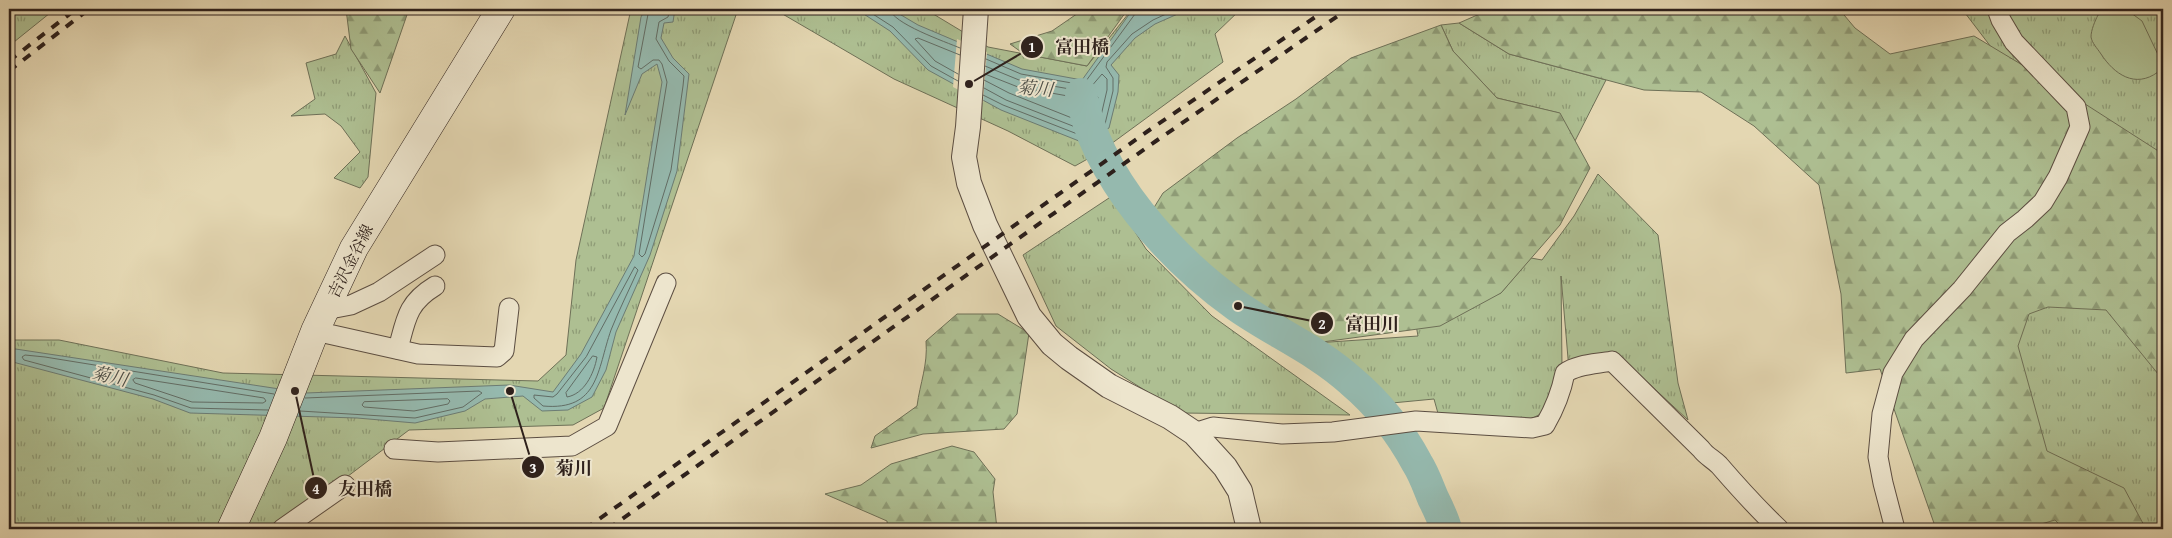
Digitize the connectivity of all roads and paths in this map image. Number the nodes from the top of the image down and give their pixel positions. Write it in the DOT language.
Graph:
graph roads {
  1 [pos="501,9"];
  2 [pos="976,9"];
  3 [pos="1997,9"];
  4 [pos="435,255"];
  5 [pos="666,283"];
  6 [pos="435,286"];
  7 [pos="509,308"];
  8 [pos="317,328"];
  9 [pos="398,350"];
  10 [pos="1194,432"];
  11 [pos="394,449"];
  12 [pos="345,485"];
  13 [pos="231,529"];
  14 [pos="282,529"];
  15 [pos="1250,529"];
  16 [pos="1779,529"];
  17 [pos="1895,529"];
  1 -- 8 [label="main road, 吉沢金谷線"];
  2 -- 10 [label="street"];
  3 -- 17 [label="street"];
  4 -- 8 [label="street"];
  5 -- 11 [label="street"];
  6 -- 9 [label="street"];
  7 -- 9 [label="street"];
  8 -- 9 [label="street"];
  8 -- 13 [label="main road, 吉沢金谷線"];
  10 -- 15 [label="street"];
  10 -- 16 [label="street"];
  12 -- 14 [label="street"];
}
